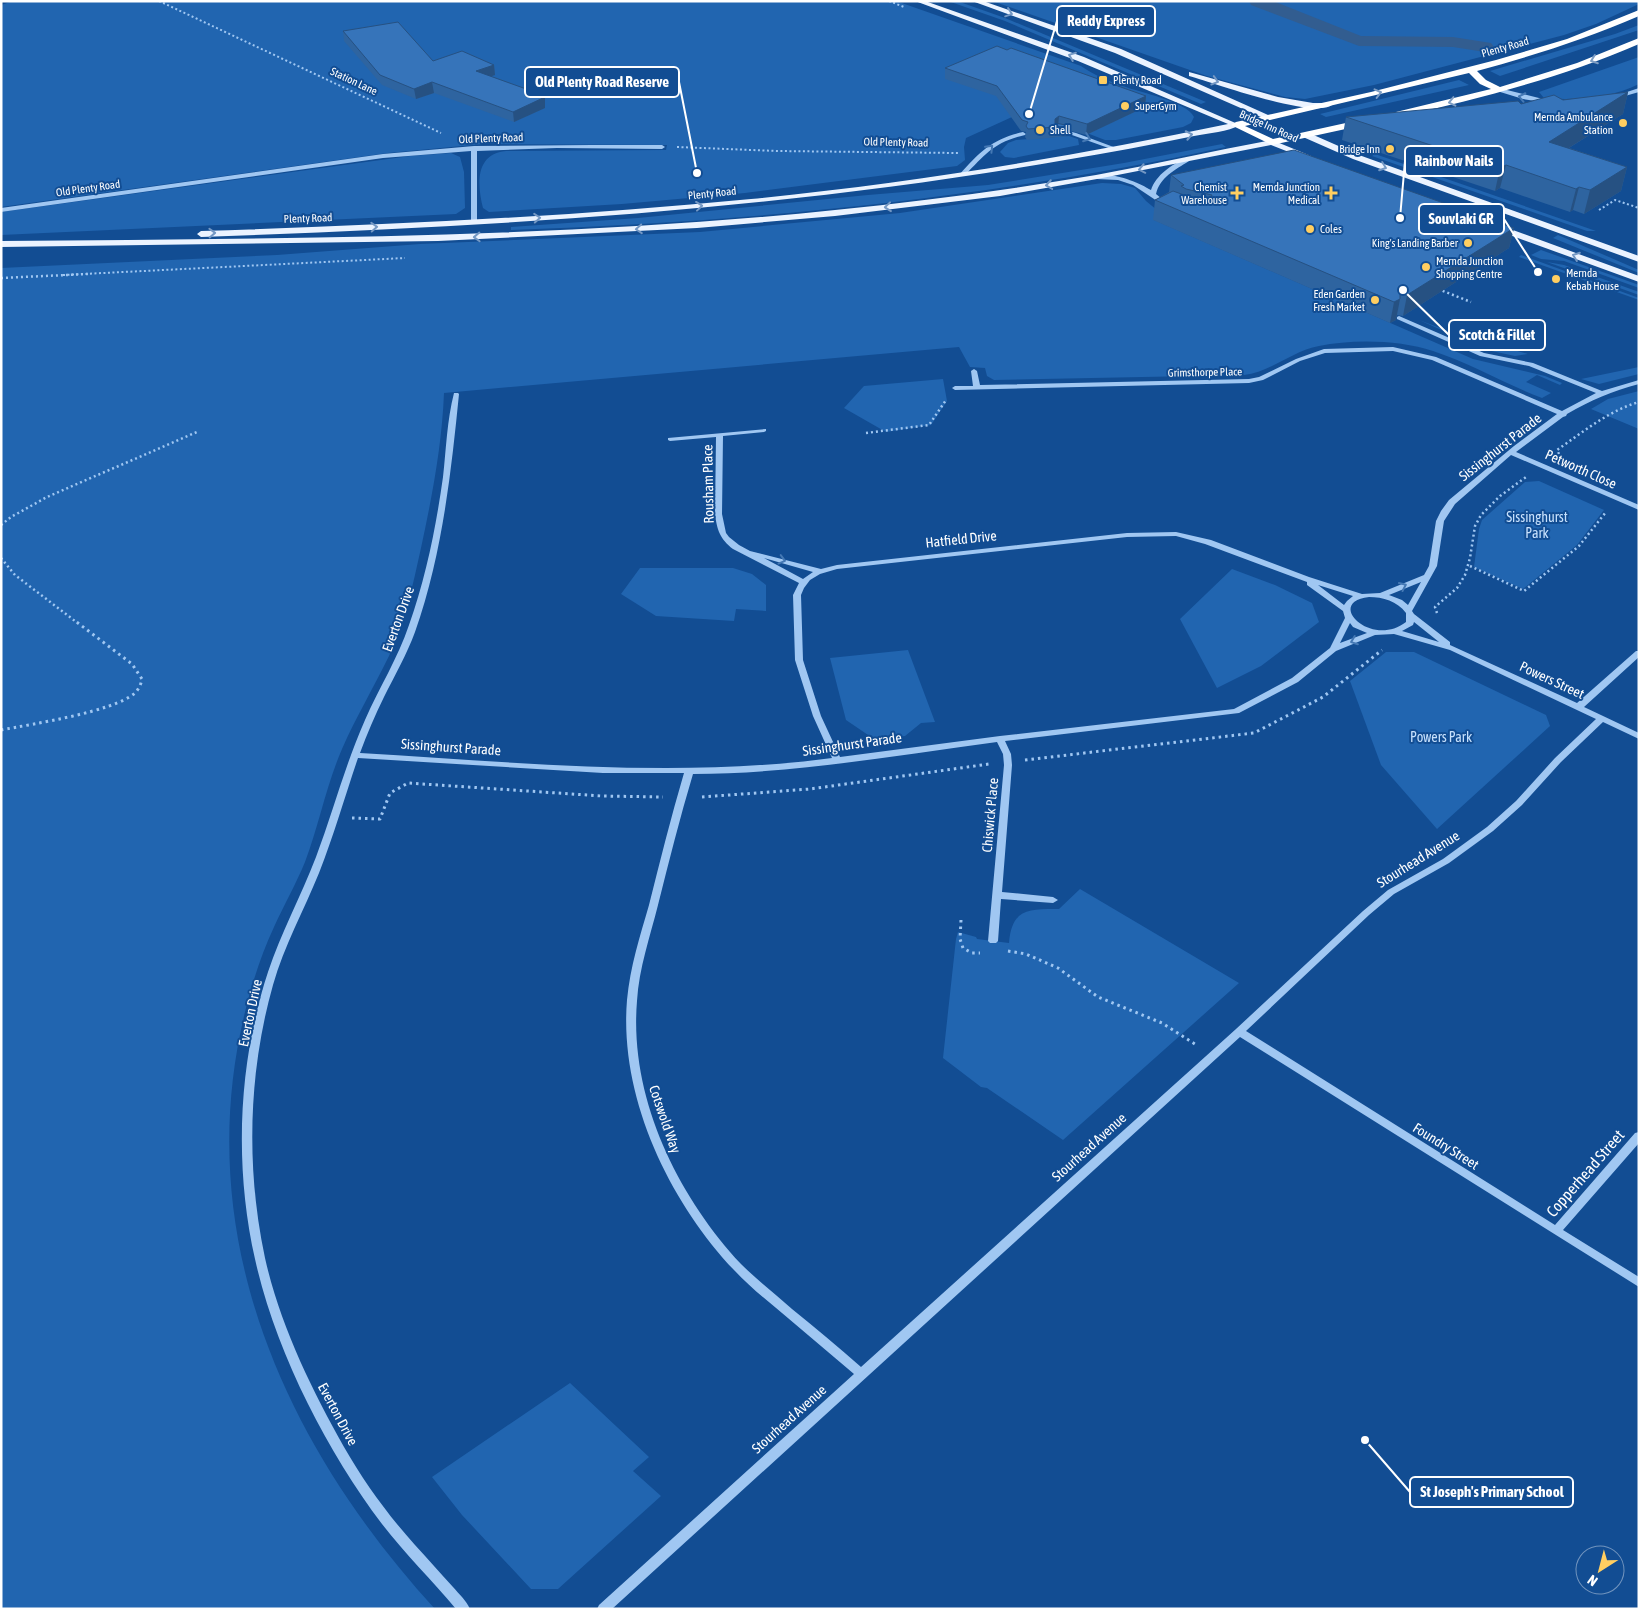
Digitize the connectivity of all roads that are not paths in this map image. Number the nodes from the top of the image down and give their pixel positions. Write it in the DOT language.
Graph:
graph roads {
  1 [pos="918,1"];
  2 [pos="975,1"];
  3 [pos="1639,13"];
  4 [pos="1639,42"];
  5 [pos="1118,51"];
  6 [pos="1471,70"];
  7 [pos="1500,90"];
  8 [pos="1639,90"];
  9 [pos="1608,98"];
  10 [pos="1555,102"];
  11 [pos="1331,105"];
  12 [pos="1389,117"];
  13 [pos="1270,118"];
  14 [pos="1370,121"];
  15 [pos="1236,125"];
  16 [pos="1058,132"];
  17 [pos="1024,134"];
  18 [pos="1306,135"];
  19 [pos="1272,142"];
  20 [pos="662,147"];
  21 [pos="474,148"];
  22 [pos="1116,149"];
  23 [pos="1187,160"];
  24 [pos="1318,161"];
  25 [pos="963,174"];
  26 [pos="1098,177"];
  27 [pos="1153,194"];
  28 [pos="1,210"];
  29 [pos="1172,210"];
  30 [pos="474,222"];
  31 [pos="1491,225"];
  32 [pos="4,244"];
  33 [pos="1639,259"];
  34 [pos="1639,279"];
  35 [pos="1398,318"];
  36 [pos="974,371"];
  37 [pos="1639,382"];
  38 [pos="977,387"];
  39 [pos="955,388"];
  40 [pos="1601,393"];
  41 [pos="456,394"];
  42 [pos="1564,415"];
  43 [pos="764,430"];
  44 [pos="720,434"];
  45 [pos="670,439"];
  46 [pos="1512,453"];
  47 [pos="1639,508"];
  48 [pos="745,552"];
  49 [pos="820,571"];
  50 [pos="1425,576"];
  51 [pos="1306,579"];
  52 [pos="803,582"];
  53 [pos="1361,596"];
  54 [pos="1380,596"];
  55 [pos="1410,613"];
  56 [pos="1347,614"];
  57 [pos="1376,632"];
  58 [pos="1396,632"];
  59 [pos="1453,648"];
  60 [pos="1333,649"];
  61 [pos="1639,653"];
  62 [pos="1578,707"];
  63 [pos="1602,718"];
  64 [pos="1639,736"];
  65 [pos="1000,739"];
  66 [pos="355,755"];
  67 [pos="837,760"];
  68 [pos="689,772"];
  69 [pos="997,895"];
  70 [pos="1053,900"];
  71 [pos="993,941"];
  72 [pos="1239,1032"];
  73 [pos="1639,1136"];
  74 [pos="1556,1231"];
  75 [pos="1639,1283"];
  76 [pos="860,1374"];
  77 [pos="464,1609"];
  78 [pos="603,1609"];
  15 -- 1 [label="main road, Bridge Inn Road, one-way"];
  2 -- 5 [label="main road, Bridge Inn Road, one-way"];
  3 -- 6 [label="highway, Plenty Road"];
  4 -- 7 [label="highway, one-way"];
  5 -- 11 [label="main road, one-way"];
  5 -- 13 [label="main road, Bridge Inn Road"];
  6 -- 7 [label="highway"];
  11 -- 6 [label="highway, Plenty Road, one-way"];
  10 -- 7 [label="street, one-way"];
  7 -- 12 [label="highway, one-way"];
  8 -- 9 [label="street"];
  11 -- 13 [label="highway, Plenty Road"];
  13 -- 15 [label="highway, Plenty Road"];
  13 -- 18 [label="highway, Bridge Inn Road"];
  14 -- 18 [label="highway, Plenty Road"];
  15 -- 19 [label="highway, Bridge Inn Road"];
  22 -- 15 [label="main road, Plenty Road, one-way"];
  16 -- 22 [label="street, one-way"];
  25 -- 17 [label="street, one-way"];
  18 -- 19 [label="highway, Plenty Road"];
  18 -- 33 [label="main road, Bridge Inn Road, one-way"];
  19 -- 23 [label="main road, Plenty Road"];
  19 -- 24 [label="main road, Bridge Inn Road"];
  20 -- 21 [label="street, Old Plenty Road"];
  21 -- 28 [label="street, Old Plenty Road"];
  21 -- 30 [label="street"];
  22 -- 25 [label="main road, Plenty Road"];
  23 -- 26 [label="main road, Plenty Road, one-way"];
  23 -- 27 [label="street"];
  30 -- 25 [label="main road, Plenty Road, one-way"];
  26 -- 27 [label="street"];
  26 -- 32 [label="main road, Plenty Road, one-way"];
  27 -- 29 [label="street"];
  32 -- 30 [label="main road, Plenty Road, one-way"];
  34 -- 31 [label="main road, one-way"];
  35 -- 40 [label="street"];
  36 -- 38 [label="street"];
  37 -- 40 [label="street, Sissinghurst Parade"];
  38 -- 39 [label="street, Grimsthorpe Place"];
  38 -- 42 [label="street, Grimsthorpe Place"];
  40 -- 42 [label="street, Sissinghurst Parade"];
  41 -- 66 [label="street, Everton Drive"];
  42 -- 46 [label="street, Sissinghurst Parade"];
  43 -- 44 [label="street, Rousham Place"];
  44 -- 45 [label="street, Rousham Place"];
  44 -- 48 [label="street, Rousham Place"];
  46 -- 47 [label="street, Petworth Close"];
  46 -- 50 [label="street, Sissinghurst Parade"];
  48 -- 49 [label="street, Rousham Place, one-way"];
  48 -- 52 [label="street, Rousham Place"];
  49 -- 51 [label="street, Hatfield Drive"];
  49 -- 52 [label="street, Hatfield Drive"];
  54 -- 50 [label="street, one-way"];
  50 -- 55 [label="street, Sissinghurst Parade"];
  51 -- 53 [label="street, Hatfield Drive"];
  51 -- 56 [label="street, Hatfield Drive"];
  52 -- 67 [label="street"];
  53 -- 54 [label="street"];
  53 -- 56 [label="street, Sissinghurst Parade"];
  54 -- 55 [label="street"];
  55 -- 58 [label="street"];
  55 -- 59 [label="street, Powers Street"];
  56 -- 57 [label="street"];
  56 -- 60 [label="street, Sissinghurst Parade"];
  57 -- 58 [label="street"];
  57 -- 60 [label="street, Sissinghurst Parade, one-way"];
  58 -- 59 [label="street, Powers Street"];
  59 -- 62 [label="street, Powers Street"];
  60 -- 65 [label="street, Sissinghurst Parade"];
  61 -- 62 [label="street"];
  62 -- 63 [label="street, Powers Street"];
  63 -- 64 [label="street, Powers Street"];
  63 -- 72 [label="street, Stourhead Avenue"];
  65 -- 67 [label="street, Sissinghurst Parade"];
  65 -- 69 [label="street, Chiswick Place"];
  66 -- 68 [label="street, Sissinghurst Parade"];
  66 -- 77 [label="street, Everton Drive"];
  67 -- 68 [label="street, Sissinghurst Parade"];
  68 -- 76 [label="street, Cotswold Way"];
  69 -- 70 [label="street"];
  69 -- 71 [label="street, Chiswick Place"];
  72 -- 74 [label="street, Foundry Street"];
  72 -- 76 [label="street, Stourhead Avenue"];
  73 -- 74 [label="street, Copperhead Street"];
  74 -- 75 [label="street, Foundry Street"];
  76 -- 78 [label="street, Stourhead Avenue"];
}
